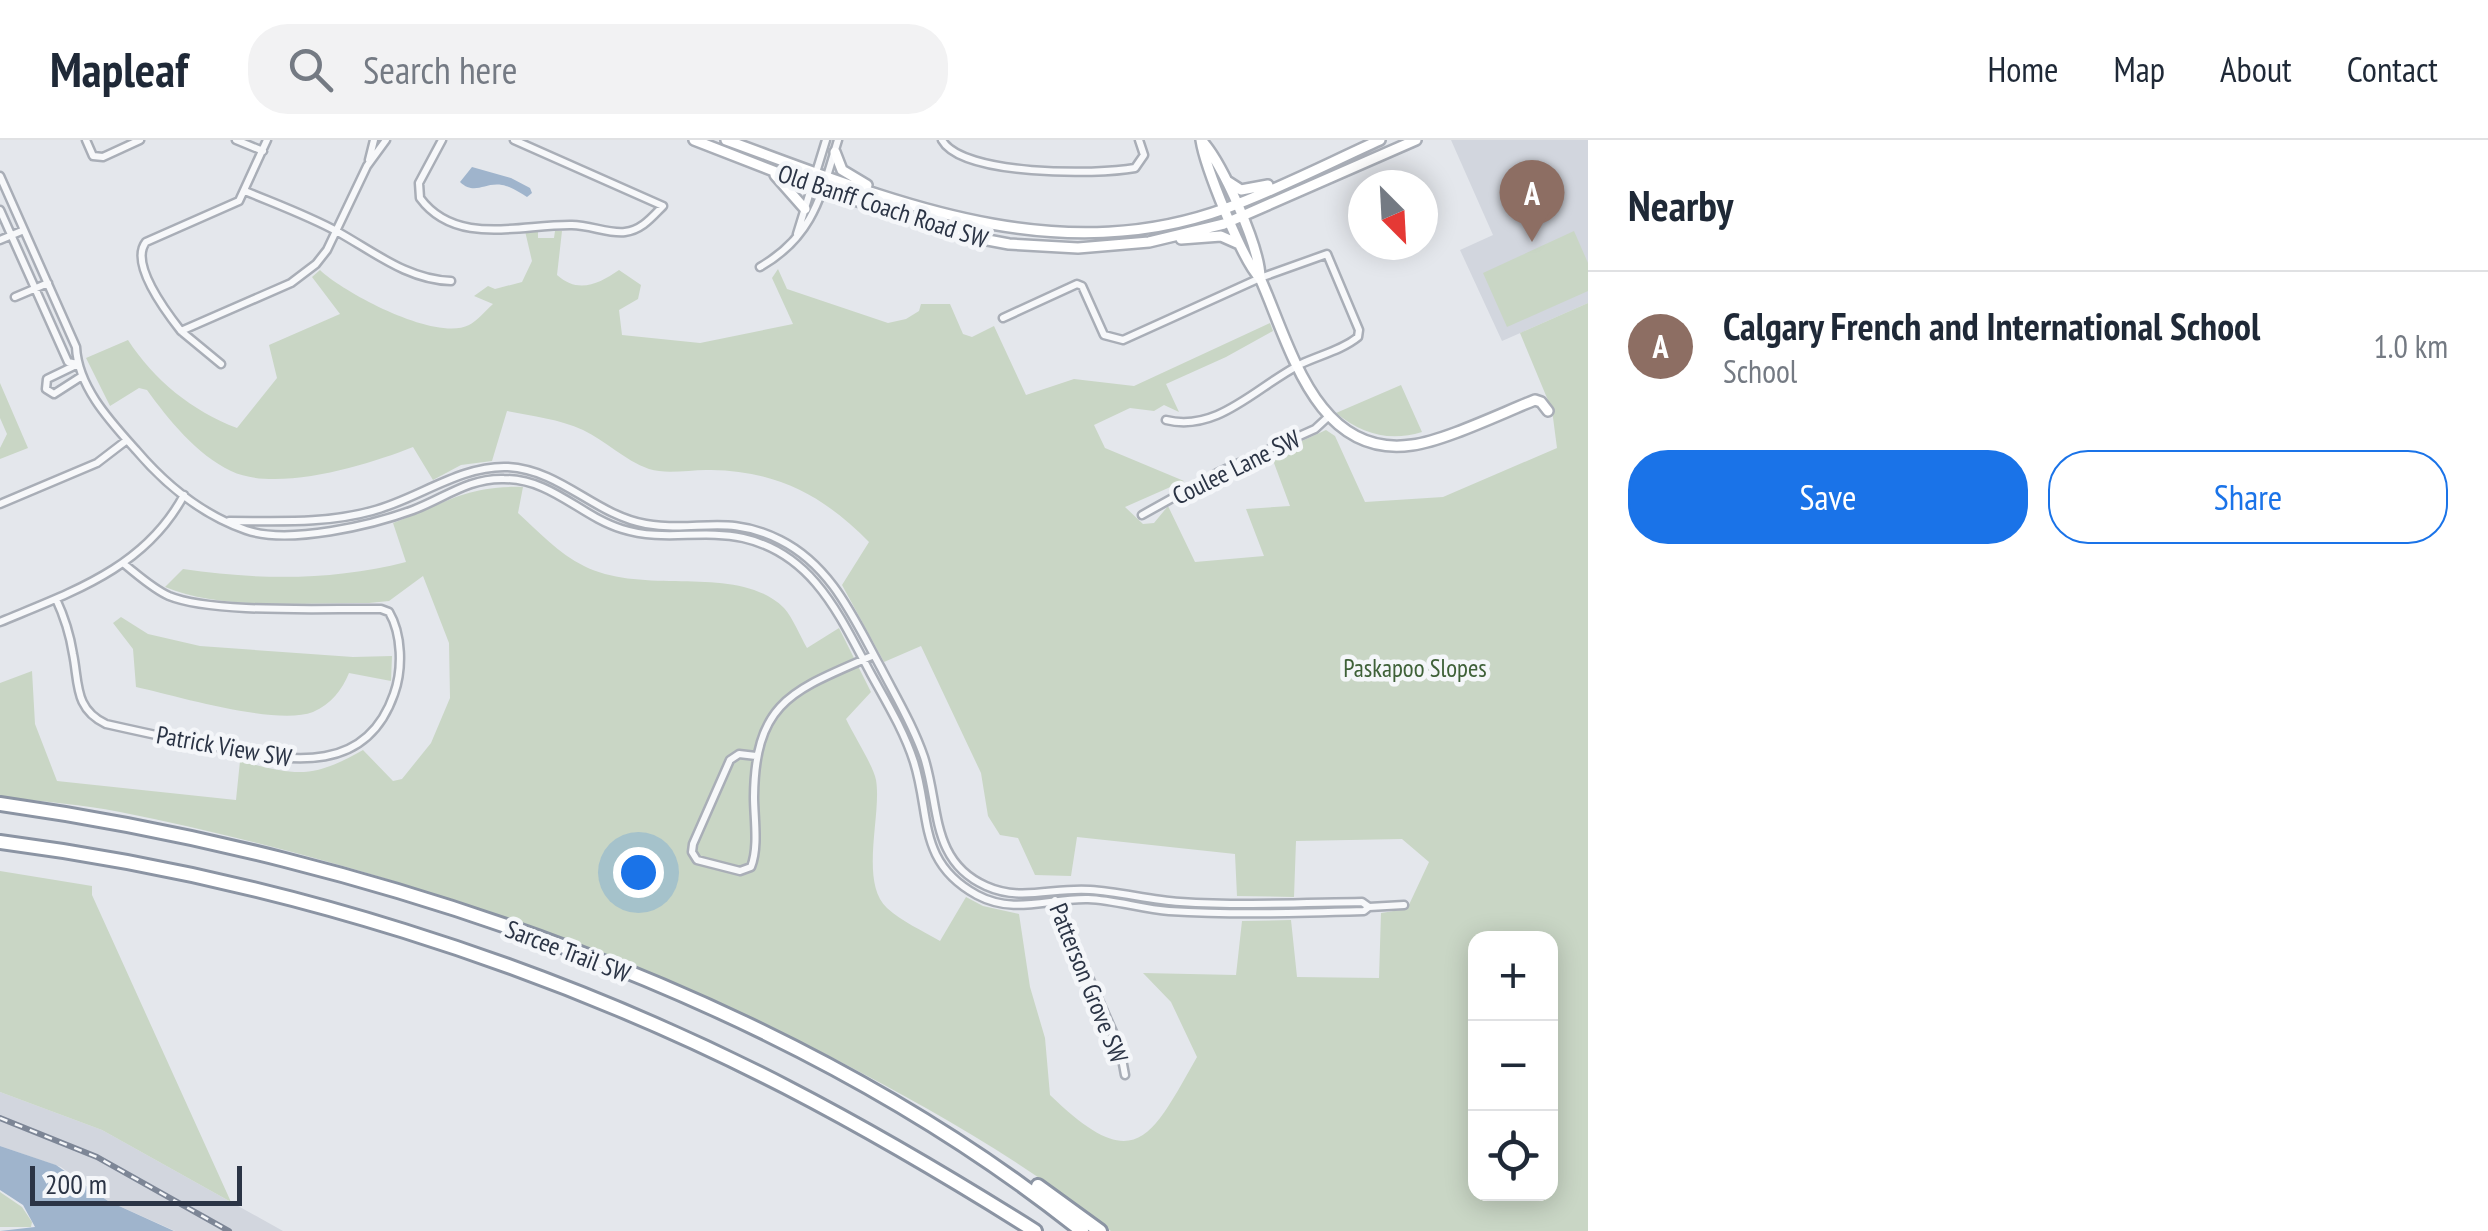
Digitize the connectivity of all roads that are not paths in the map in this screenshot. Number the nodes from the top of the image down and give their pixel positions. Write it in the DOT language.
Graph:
graph roads {
  1 [pos="86,140"];
  2 [pos="140,140"];
  3 [pos="236,140"];
  4 [pos="268,140"];
  5 [pos="374,140"];
  6 [pos="386,140"];
  7 [pos="442,140"];
  8 [pos="514,140"];
  9 [pos="694,140"];
  10 [pos="726,140"];
  11 [pos="826,140"];
  12 [pos="838,140"];
  13 [pos="942,140"];
  14 [pos="1138,140"];
  15 [pos="1201,140"];
  16 [pos="1380,140"];
  17 [pos="1416,140"];
  18 [pos="262,151"];
  19 [pos="834,152"];
  20 [pos="368,166"];
  21 [pos="770,170"];
  22 [pos="822,174"];
  23 [pos="0,176"];
  24 [pos="1224,176"];
  25 [pos="1299,176"];
  26 [pos="818,188"];
  27 [pos="246,190"];
  28 [pos="891,198"];
  29 [pos="1231,207"];
  30 [pos="805,209"];
  31 [pos="0,210"];
  32 [pos="1237,219"];
  33 [pos="24,230"];
  34 [pos="337,231"];
  35 [pos="11,236"];
  36 [pos="796,238"];
  37 [pos="0,240"];
  38 [pos="1149,242"];
  39 [pos="1240,244"];
  40 [pos="760,267"];
  41 [pos="1260,278"];
  42 [pos="451,281"];
  43 [pos="48,283"];
  44 [pos="34,288"];
  45 [pos="15,297"];
  46 [pos="1003,318"];
  47 [pos="181,331"];
  48 [pos="77,364"];
  49 [pos="221,364"];
  50 [pos="1298,366"];
  51 [pos="82,376"];
  52 [pos="1548,411"];
  53 [pos="1328,417"];
  54 [pos="1166,420"];
  55 [pos="127,440"];
  56 [pos="184,495"];
  57 [pos="0,504"];
  58 [pos="1142,514"];
  59 [pos="228,521"];
  60 [pos="654,525"];
  61 [pos="653,537"];
  62 [pos="791,545"];
  63 [pos="785,555"];
  64 [pos="124,564"];
  65 [pos="56,598"];
  66 [pos="0,622"];
  67 [pos="874,655"];
  68 [pos="863,660"];
  69 [pos="756,756"];
  70 [pos="926,763"];
  71 [pos="915,766"];
  72 [pos="0,804"];
  73 [pos="0,842"];
  74 [pos="952,860"];
  75 [pos="944,866"];
  76 [pos="1053,892"];
  77 [pos="1056,902"];
  78 [pos="1232,904"];
  79 [pos="1404,905"];
  80 [pos="1368,907"];
  81 [pos="1232,914"];
  82 [pos="1126,1075"];
  83 [pos="928,1121"];
  84 [pos="1035,1231"];
  85 [pos="1082,1231"];
  86 [pos="1100,1231"];
  1 -- 2 [label="street"];
  3 -- 18 [label="street"];
  4 -- 18 [label="street"];
  5 -- 20 [label="street"];
  6 -- 20 [label="street"];
  7 -- 8 [label="street"];
  9 -- 21 [label="main road, Old Banff Coach Road SW"];
  10 -- 22 [label="main road, Old Banff Coach Road SW"];
  11 -- 22 [label="street"];
  12 -- 19 [label="street"];
  13 -- 14 [label="street"];
  15 -- 24 [label="main road"];
  15 -- 29 [label="main road"];
  16 -- 25 [label="main road, Old Banff Coach Road SW"];
  17 -- 32 [label="main road, Old Banff Coach Road SW"];
  18 -- 27 [label="street"];
  19 -- 22 [label="street"];
  19 -- 28 [label="main road"];
  20 -- 34 [label="street"];
  21 -- 26 [label="main road, Old Banff Coach Road SW"];
  21 -- 30 [label="main road"];
  22 -- 26 [label="street"];
  22 -- 28 [label="main road, Old Banff Coach Road SW"];
  23 -- 33 [label="street"];
  24 -- 25 [label="main road"];
  24 -- 29 [label="main road"];
  25 -- 29 [label="main road, Old Banff Coach Road SW"];
  26 -- 30 [label="street"];
  26 -- 36 [label="street"];
  26 -- 38 [label="main road, Old Banff Coach Road SW"];
  27 -- 34 [label="street"];
  27 -- 47 [label="street"];
  28 -- 29 [label="main road, Old Banff Coach Road SW"];
  29 -- 32 [label="main road"];
  30 -- 36 [label="street"];
  31 -- 35 [label="street"];
  32 -- 38 [label="main road, Old Banff Coach Road SW"];
  32 -- 39 [label="main road"];
  32 -- 41 [label="main road"];
  33 -- 35 [label="street"];
  33 -- 43 [label="street"];
  34 -- 42 [label="street"];
  34 -- 47 [label="street"];
  35 -- 37 [label="street"];
  35 -- 44 [label="street"];
  36 -- 40 [label="street"];
  38 -- 39 [label="main road"];
  39 -- 41 [label="main road"];
  41 -- 46 [label="street"];
  41 -- 50 [label="main road"];
  41 -- 50 [label="street"];
  43 -- 44 [label="street"];
  43 -- 48 [label="street"];
  44 -- 45 [label="street"];
  44 -- 48 [label="street"];
  47 -- 49 [label="street"];
  48 -- 51 [label="street"];
  48 -- 51 [label="street"];
  50 -- 53 [label="main road"];
  50 -- 54 [label="street"];
  51 -- 55 [label="street"];
  52 -- 53 [label="main road"];
  53 -- 58 [label="street, Coulee Lane SW"];
  55 -- 56 [label="street"];
  55 -- 57 [label="street"];
  56 -- 59 [label="street"];
  56 -- 64 [label="street"];
  59 -- 60 [label="street"];
  59 -- 61 [label="street"];
  60 -- 61 [label="street"];
  60 -- 62 [label="street"];
  61 -- 63 [label="street"];
  62 -- 63 [label="street"];
  62 -- 67 [label="street"];
  63 -- 68 [label="street"];
  64 -- 65 [label="street"];
  64 -- 65 [label="street, Patrick View SW"];
  65 -- 66 [label="street"];
  67 -- 68 [label="street"];
  67 -- 70 [label="street"];
  68 -- 69 [label="street"];
  68 -- 71 [label="street"];
  69 -- 69 [label="street"];
  70 -- 71 [label="street"];
  70 -- 74 [label="street"];
  71 -- 75 [label="street"];
  72 -- 83 [label="highway, Sarcee Trail SW"];
  73 -- 84 [label="highway, Sarcee Trail SW"];
  74 -- 75 [label="street"];
  74 -- 76 [label="street"];
  75 -- 77 [label="street"];
  76 -- 77 [label="street, Patterson Grove SW"];
  76 -- 78 [label="street"];
  77 -- 81 [label="street"];
  77 -- 82 [label="street, Patterson Grove SW"];
  78 -- 80 [label="street"];
  78 -- 81 [label="street"];
  79 -- 80 [label="street"];
  80 -- 81 [label="street"];
  83 -- 85 [label="highway, Sarcee Trail SW"];
  83 -- 86 [label="highway"];
}
